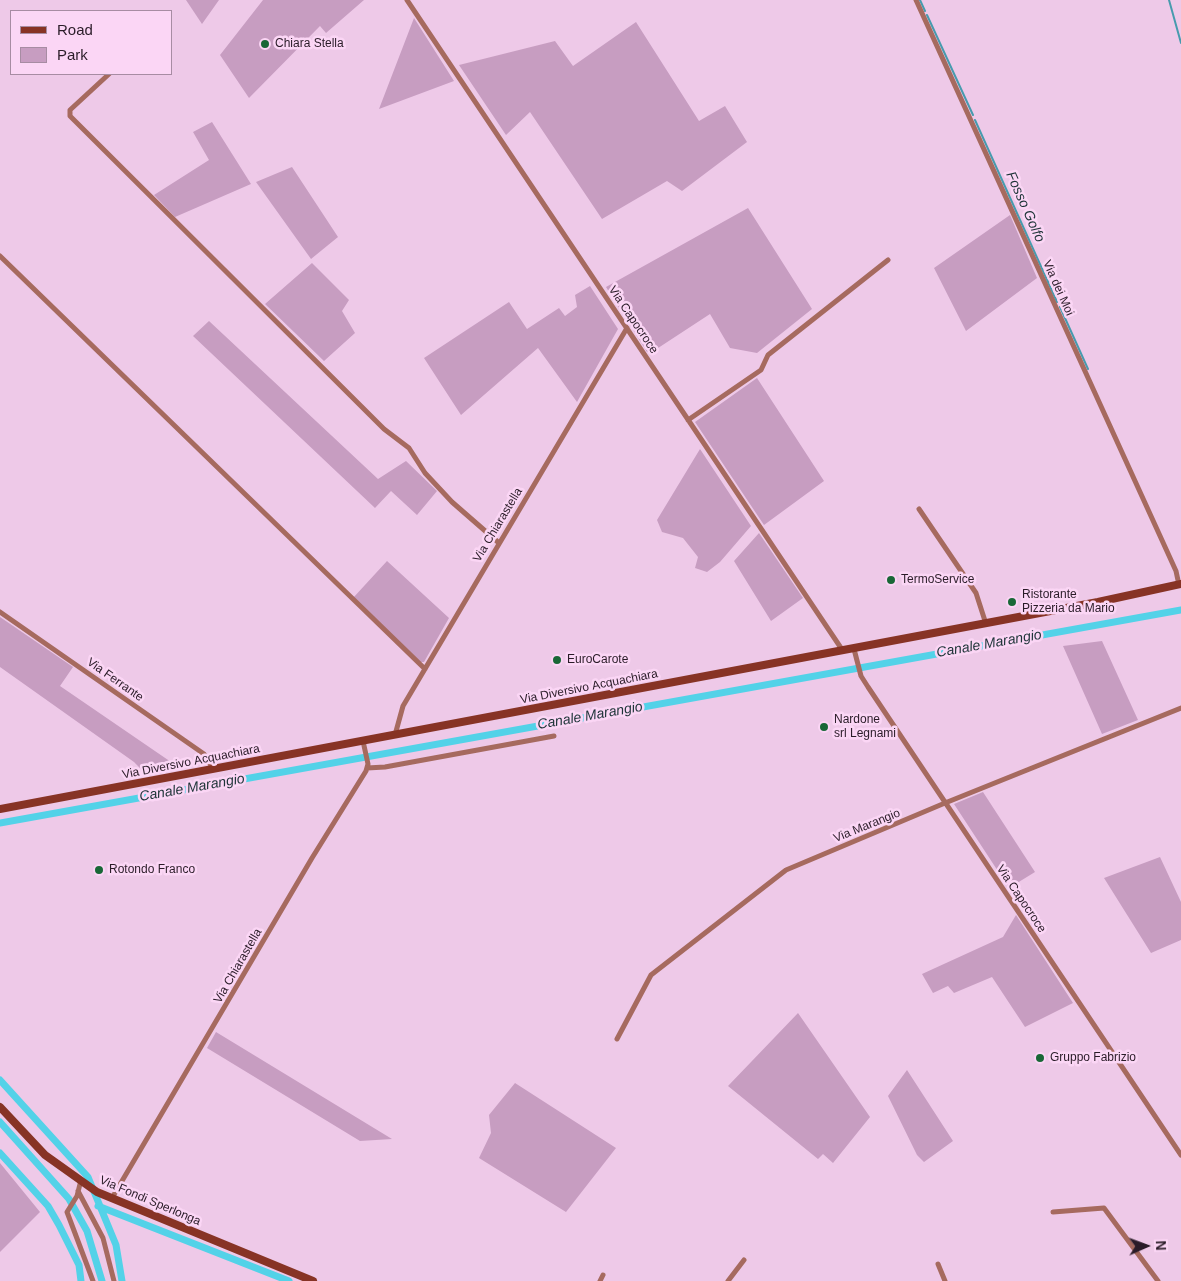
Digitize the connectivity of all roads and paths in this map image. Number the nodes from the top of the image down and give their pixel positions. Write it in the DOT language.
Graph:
graph roads {
  1 [pos="407,0"];
  2 [pos="916,0"];
  3 [pos="109,75"];
  4 [pos="0,256"];
  5 [pos="888,260"];
  6 [pos="627,328"];
  7 [pos="688,420"];
  8 [pos="919,509"];
  9 [pos="499,543"];
  10 [pos="1178,571"];
  11 [pos="1180,585"];
  12 [pos="0,612"];
  13 [pos="986,624"];
  14 [pos="843,651"];
  15 [pos="855,652"];
  16 [pos="425,669"];
  17 [pos="1181,708"];
  18 [pos="395,735"];
  19 [pos="554,736"];
  20 [pos="363,741"];
  21 [pos="368,766"];
  22 [pos="213,769"];
  23 [pos="945,802"];
  24 [pos="0,809"];
  25 [pos="616,1039"];
  26 [pos="0,1107"];
  27 [pos="1181,1155"];
  28 [pos="83,1182"];
  29 [pos="78,1193"];
  30 [pos="112,1198"];
  31 [pos="1053,1212"];
  32 [pos="744,1260"];
  33 [pos="938,1264"];
  34 [pos="603,1275"];
  35 [pos="92,1281"];
  36 [pos="114,1281"];
  37 [pos="313,1281"];
  38 [pos="600,1281"];
  39 [pos="728,1281"];
  40 [pos="945,1281"];
  41 [pos="1158,1281"];
  1 -- 6 [label="street, Via Capocroce"];
  2 -- 10 [label="street, Via dei Moi"];
  3 -- 9 [label="street"];
  4 -- 16 [label="street"];
  5 -- 7 [label="street"];
  6 -- 7 [label="street, Via Capocroce"];
  6 -- 9 [label="street, Via Chiarastella"];
  7 -- 14 [label="street, Via Capocroce"];
  8 -- 13 [label="street"];
  9 -- 16 [label="street, Via Chiarastella"];
  10 -- 11 [label="street, Via dei Moi"];
  11 -- 13 [label="main road, Via Diversivo Acquachiara"];
  12 -- 22 [label="street, Via Ferrante"];
  13 -- 15 [label="main road, Via Diversivo Acquachiara"];
  14 -- 15 [label="main road, Via Diversivo Acquachiara"];
  14 -- 18 [label="main road, Via Diversivo Acquachiara"];
  15 -- 23 [label="street, Via Capocroce"];
  16 -- 18 [label="street, Via Chiarastella"];
  17 -- 23 [label="street, Via Marangio"];
  18 -- 20 [label="main road, Via Diversivo Acquachiara"];
  19 -- 21 [label="street"];
  20 -- 21 [label="street"];
  20 -- 22 [label="main road, Via Diversivo Acquachiara"];
  21 -- 30 [label="street, Via Chiarastella"];
  22 -- 24 [label="main road, Via Diversivo Acquachiara"];
  23 -- 25 [label="street, Via Marangio"];
  23 -- 27 [label="street, Via Capocroce"];
  26 -- 28 [label="main road, Via Fondi Sperlonga"];
  28 -- 29 [label="street"];
  28 -- 30 [label="main road, Via Fondi Sperlonga"];
  29 -- 35 [label="street"];
  29 -- 36 [label="street"];
  30 -- 37 [label="main road, Via Fondi Sperlonga"];
  31 -- 41 [label="street"];
  32 -- 39 [label="street"];
  33 -- 40 [label="street"];
  34 -- 38 [label="street"];
}
